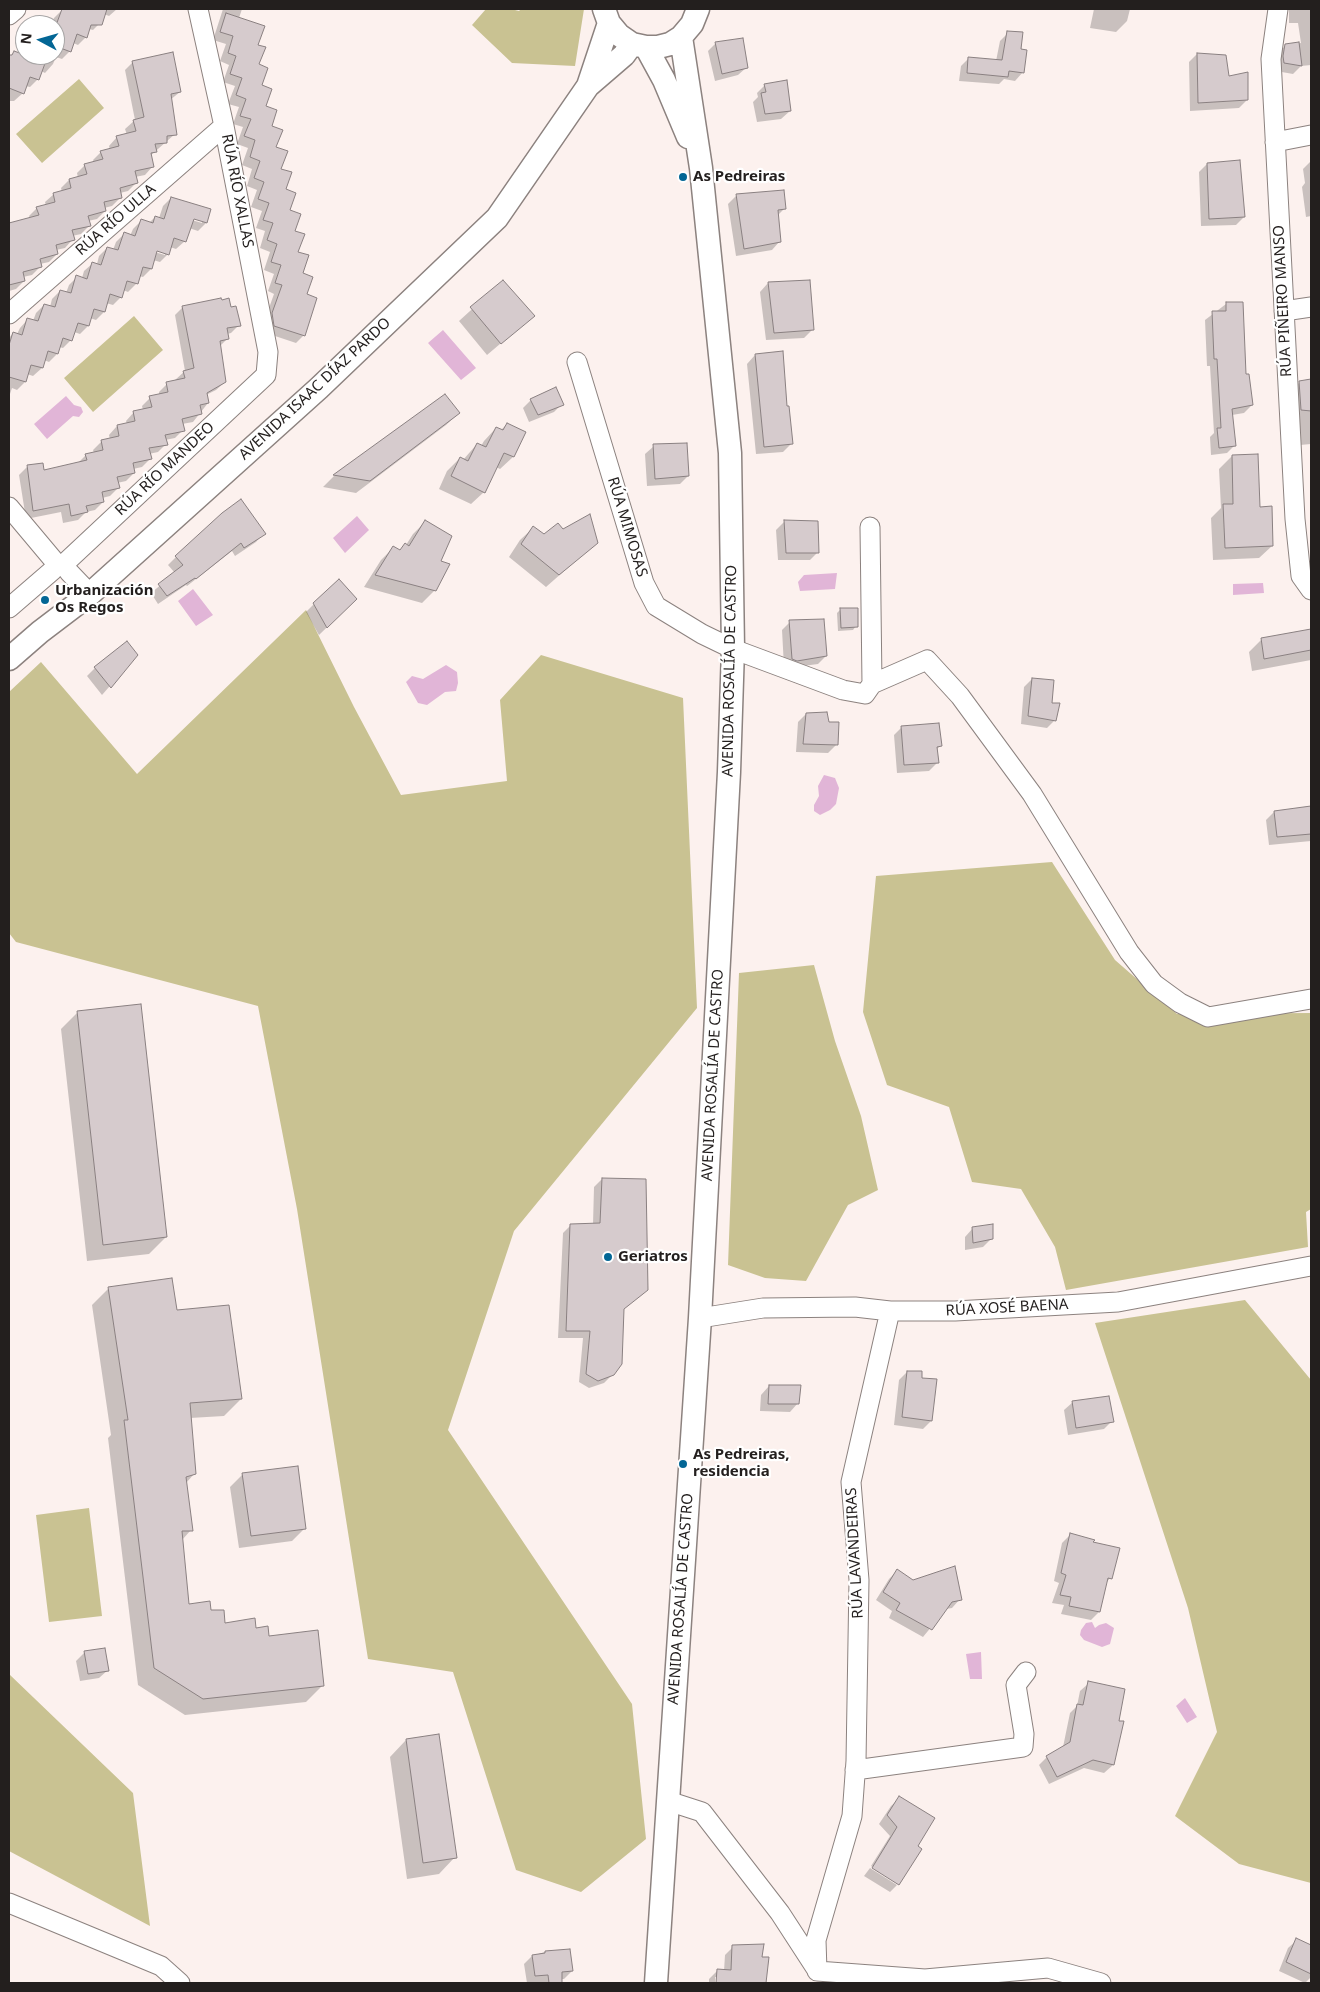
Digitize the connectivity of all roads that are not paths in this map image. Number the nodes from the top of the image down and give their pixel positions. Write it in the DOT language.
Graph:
graph roads {
  1 [pos="16,9"];
  2 [pos="198,9"];
  3 [pos="710,9"];
  4 [pos="1278,9"];
  5 [pos="9,15"];
  6 [pos="606,16"];
  7 [pos="690,23"];
  8 [pos="639,46"];
  9 [pos="588,86"];
  10 [pos="224,126"];
  11 [pos="1311,135"];
  12 [pos="1275,142"];
  13 [pos="701,168"];
  14 [pos="1311,307"];
  15 [pos="1284,311"];
  16 [pos="9,314"];
  17 [pos="577,362"];
  18 [pos="266,375"];
  19 [pos="9,507"];
  20 [pos="870,527"];
  21 [pos="61,567"];
  22 [pos="1311,590"];
  23 [pos="90,594"];
  24 [pos="9,608"];
  25 [pos="734,649"];
  26 [pos="9,660"];
  27 [pos="872,684"];
  28 [pos="1311,999"];
  29 [pos="1311,1266"];
  30 [pos="890,1310"];
  31 [pos="700,1318"];
  32 [pos="1026,1672"];
  33 [pos="856,1770"];
  34 [pos="668,1801"];
  35 [pos="9,1903"];
  36 [pos="817,1971"];
  37 [pos="925,1981"];
  38 [pos="180,1983"];
  39 [pos="656,1983"];
  40 [pos="1101,1983"];
  1 -- 5 [label="street"];
  2 -- 10 [label="street, RÚA RÍO XALLAS"];
  3 -- 7 [label="street"];
  4 -- 12 [label="street, RÚA PIÑEIRO MANSO"];
  6 -- 8 [label="street"];
  6 -- 9 [label="street, AVENIDA ISAAC DÍAZ PARDO"];
  7 -- 8 [label="street"];
  7 -- 13 [label="street, AVENIDA ROSALÍA DE CASTRO"];
  8 -- 9 [label="street, AVENIDA ISAAC DÍAZ PARDO"];
  8 -- 13 [label="street, AVENIDA ROSALÍA DE CASTRO"];
  9 -- 23 [label="street, AVENIDA ISAAC DÍAZ PARDO"];
  10 -- 16 [label="street, RÚA RÍO ULLA"];
  10 -- 18 [label="street, RÚA RÍO XALLAS"];
  11 -- 12 [label="street"];
  12 -- 15 [label="street, RÚA PIÑEIRO MANSO"];
  13 -- 25 [label="street, AVENIDA ROSALÍA DE CASTRO"];
  14 -- 15 [label="street"];
  15 -- 22 [label="street, RÚA PIÑEIRO MANSO"];
  17 -- 25 [label="street, RÚA MIMOSAS"];
  18 -- 21 [label="street, RÚA RÍO MANDEO"];
  19 -- 21 [label="street"];
  20 -- 27 [label="street"];
  21 -- 23 [label="street"];
  21 -- 24 [label="street, RÚA RÍO MANDEO"];
  23 -- 26 [label="street, AVENIDA ISAAC DÍAZ PARDO"];
  25 -- 27 [label="street, RÚA MIMOSAS"];
  25 -- 31 [label="street, AVENIDA ROSALÍA DE CASTRO"];
  27 -- 28 [label="street"];
  29 -- 30 [label="street, RÚA XOSÉ BAENA"];
  30 -- 31 [label="street, RÚA XOSÉ BAENA"];
  30 -- 33 [label="street, RÚA LAVANDEIRAS"];
  31 -- 34 [label="street, AVENIDA ROSALÍA DE CASTRO"];
  32 -- 33 [label="street"];
  33 -- 36 [label="street, RÚA LAVANDEIRAS"];
  34 -- 36 [label="street"];
  34 -- 39 [label="street, AVENIDA ROSALÍA DE CASTRO"];
  35 -- 38 [label="street"];
  36 -- 37 [label="street"];
  37 -- 40 [label="street"];
}
